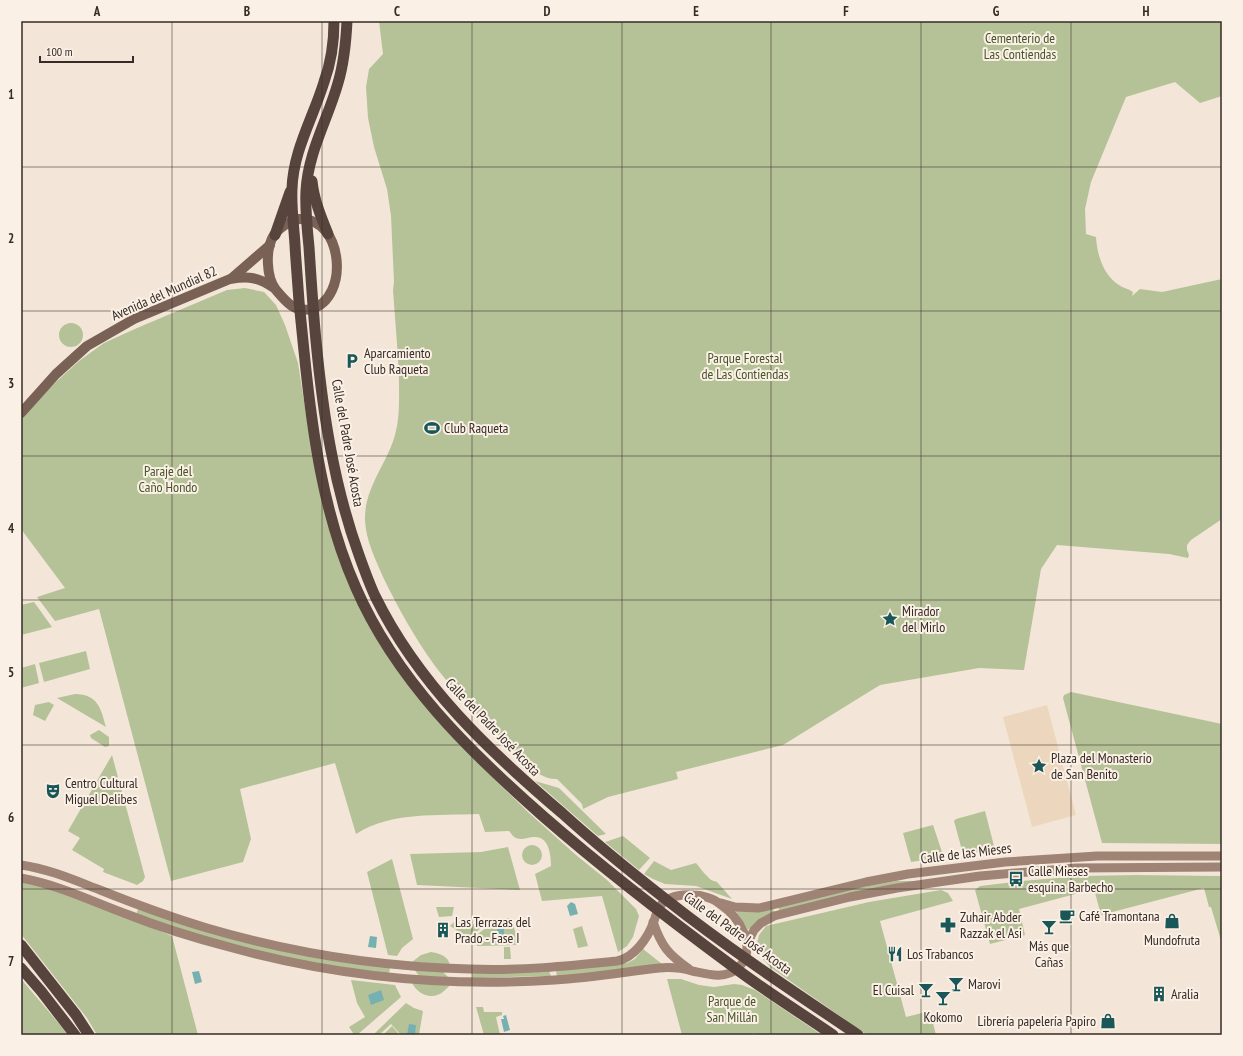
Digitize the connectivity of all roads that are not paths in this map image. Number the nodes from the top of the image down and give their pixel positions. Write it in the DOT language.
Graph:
graph roads {
  1 [pos="334,21"];
  2 [pos="347,21"];
  3 [pos="311,158"];
  4 [pos="292,188"];
  5 [pos="307,218"];
  6 [pos="293,220"];
  7 [pos="328,234"];
  8 [pos="274,235"];
  9 [pos="270,245"];
  10 [pos="230,279"];
  11 [pos="274,288"];
  12 [pos="313,308"];
  13 [pos="299,310"];
  14 [pos="21,413"];
  15 [pos="1096,856"];
  16 [pos="1222,856"];
  17 [pos="1031,860"];
  18 [pos="21,865"];
  19 [pos="1116,867"];
  20 [pos="1222,867"];
  21 [pos="1076,868"];
  22 [pos="21,878"];
  23 [pos="884,879"];
  24 [pos="959,879"];
  25 [pos="666,900"];
  26 [pos="718,902"];
  27 [pos="658,911"];
  28 [pos="654,922"];
  29 [pos="747,944"];
  30 [pos="21,945"];
  31 [pos="745,958"];
  32 [pos="21,968"];
  33 [pos="736,969"];
  34 [pos="691,970"];
  35 [pos="75,1035"];
  36 [pos="90,1035"];
  37 [pos="833,1035"];
  38 [pos="858,1035"];
  1 -- 4 [label="highway, Calle del Padre José Acosta"];
  2 -- 3 [label="highway, Calle del Padre José Acosta"];
  3 -- 5 [label="highway, Calle del Padre José Acosta"];
  3 -- 7 [label="highway"];
  4 -- 6 [label="highway, Calle del Padre José Acosta"];
  4 -- 8 [label="highway"];
  5 -- 6 [label="main road"];
  5 -- 7 [label="main road"];
  5 -- 12 [label="highway, Calle del Padre José Acosta"];
  6 -- 8 [label="main road"];
  6 -- 13 [label="highway, Calle del Padre José Acosta"];
  7 -- 12 [label="main road"];
  8 -- 9 [label="main road"];
  9 -- 10 [label="main road, Avenida del Mundial 82"];
  9 -- 11 [label="main road"];
  10 -- 11 [label="main road, Avenida del Mundial 82"];
  10 -- 14 [label="main road, Avenida del Mundial 82"];
  11 -- 13 [label="main road"];
  12 -- 13 [label="main road"];
  12 -- 25 [label="highway, Calle del Padre José Acosta"];
  13 -- 27 [label="highway, Calle del Padre José Acosta"];
  15 -- 16 [label="main road, Calle de las Mieses"];
  15 -- 17 [label="main road, Calle de las Mieses"];
  15 -- 19 [label="main road"];
  15 -- 21 [label="main road"];
  17 -- 23 [label="main road, Calle de las Mieses"];
  17 -- 24 [label="main road"];
  18 -- 28 [label="main road"];
  19 -- 20 [label="main road, Calle de las Mieses"];
  19 -- 21 [label="main road, Calle de las Mieses"];
  21 -- 24 [label="main road, Calle de las Mieses"];
  22 -- 34 [label="main road"];
  23 -- 24 [label="main road"];
  23 -- 26 [label="main road, Calle de las Mieses"];
  24 -- 29 [label="main road, Calle de las Mieses"];
  25 -- 26 [label="main road, Calle de las Mieses"];
  25 -- 27 [label="main road"];
  25 -- 31 [label="highway, Calle del Padre José Acosta"];
  26 -- 29 [label="main road"];
  27 -- 28 [label="main road"];
  27 -- 33 [label="highway, Calle del Padre José Acosta"];
  28 -- 34 [label="main road"];
  29 -- 31 [label="main road"];
  30 -- 36 [label="highway"];
  31 -- 33 [label="main road"];
  31 -- 38 [label="highway, Calle del Padre José Acosta"];
  32 -- 35 [label="highway"];
  33 -- 34 [label="main road"];
  33 -- 37 [label="highway, Calle del Padre José Acosta"];
}
